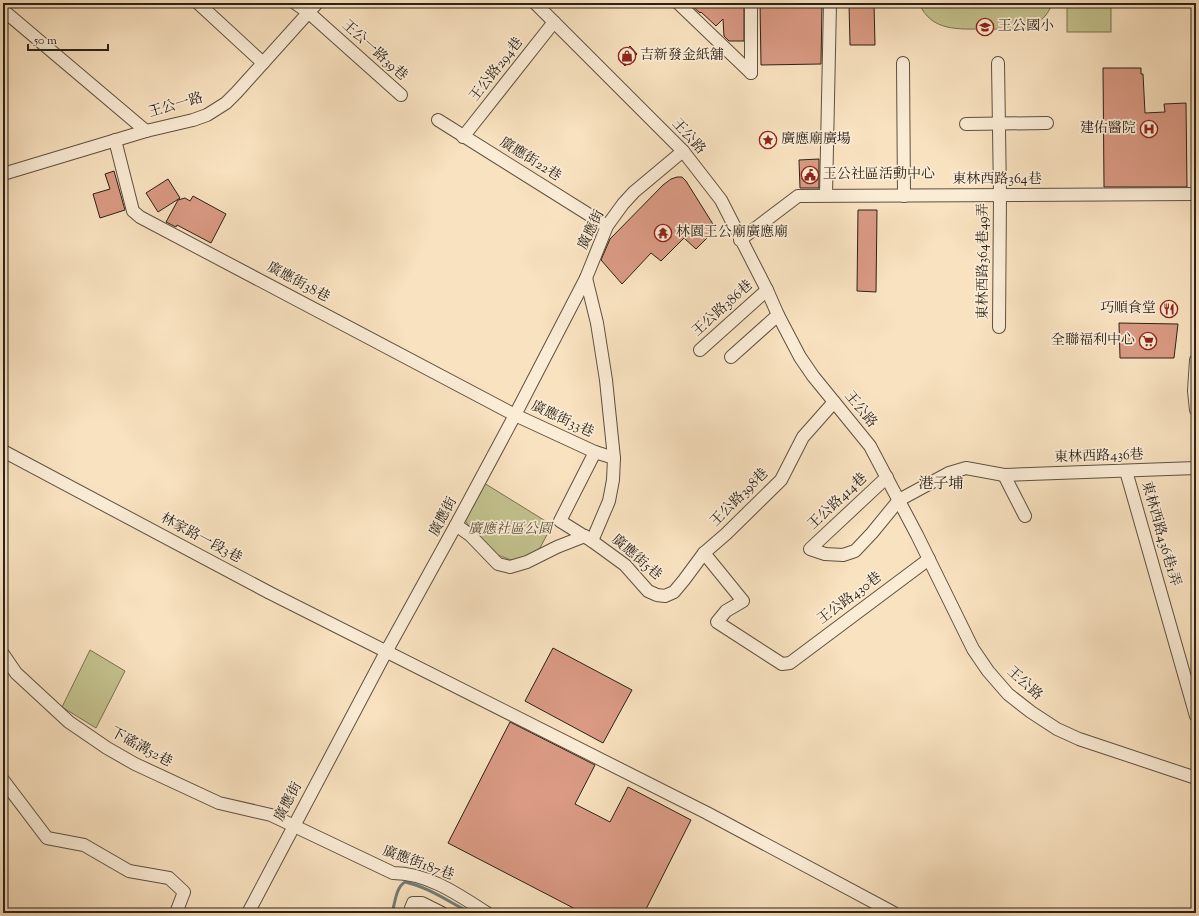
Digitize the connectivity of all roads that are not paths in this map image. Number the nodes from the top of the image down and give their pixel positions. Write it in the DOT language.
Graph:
graph roads {
  1 [pos="198,3"];
  2 [pos="295,3"];
  3 [pos="317,3"];
  4 [pos="534,3"];
  5 [pos="678,3"];
  6 [pos="751,3"];
  7 [pos="830,3"];
  8 [pos="3,10"];
  9 [pos="308,12"];
  10 [pos="554,22"];
  11 [pos="263,63"];
  12 [pos="903,63"];
  13 [pos="998,63"];
  14 [pos="401,95"];
  15 [pos="438,120"];
  16 [pos="1047,123"];
  17 [pos="966,124"];
  18 [pos="998,124"];
  19 [pos="146,131"];
  20 [pos="463,136"];
  21 [pos="115,140"];
  22 [pos="683,151"];
  23 [pos="3,174"];
  24 [pos="1196,194"];
  25 [pos="826,195"];
  26 [pos="1000,195"];
  27 [pos="904,196"];
  28 [pos="607,226"];
  29 [pos="740,240"];
  30 [pos="586,278"];
  31 [pos="767,290"];
  32 [pos="778,315"];
  33 [pos="999,327"];
  34 [pos="700,350"];
  35 [pos="731,357"];
  36 [pos="1196,360"];
  37 [pos="834,402"];
  38 [pos="1196,410"];
  39 [pos="515,415"];
  40 [pos="3,451"];
  41 [pos="596,452"];
  42 [pos="614,458"];
  43 [pos="1196,468"];
  44 [pos="1126,471"];
  45 [pos="1004,475"];
  46 [pos="887,477"];
  47 [pos="899,500"];
  48 [pos="1025,516"];
  49 [pos="560,521"];
  50 [pos="456,525"];
  51 [pos="588,539"];
  52 [pos="810,549"];
  53 [pos="704,553"];
  54 [pos="929,560"];
  55 [pos="386,652"];
  56 [pos="3,654"];
  57 [pos="1196,716"];
  58 [pos="1196,778"];
  59 [pos="3,780"];
  60 [pos="294,825"];
  61 [pos="176,913"];
  62 [pos="248,913"];
  63 [pos="409,913"];
  64 [pos="442,913"];
  65 [pos="487,913"];
  66 [pos="894,913"];
  1 -- 11 [label="street"];
  2 -- 9 [label="street, 王公一路39巷"];
  3 -- 9 [label="street, 王公一路"];
  4 -- 10 [label="street, 王公路"];
  5 -- 6 [label="street"];
  7 -- 25 [label="street"];
  8 -- 19 [label="street"];
  9 -- 11 [label="street, 王公一路"];
  9 -- 14 [label="street, 王公一路39巷"];
  10 -- 20 [label="street, 王公路294巷"];
  10 -- 22 [label="street, 王公路"];
  11 -- 19 [label="street, 王公一路"];
  12 -- 27 [label="street"];
  13 -- 18 [label="street, 東林西路364巷49弄"];
  15 -- 20 [label="street, 廣應街22巷"];
  16 -- 18 [label="street"];
  17 -- 18 [label="street"];
  18 -- 26 [label="street, 東林西路364巷49弄"];
  19 -- 21 [label="street, 王公一路"];
  20 -- 28 [label="street, 廣應街22巷"];
  21 -- 23 [label="street, 王公一路"];
  21 -- 39 [label="street, 廣應街38巷"];
  22 -- 28 [label="street, 廣應街"];
  22 -- 29 [label="street, 王公路"];
  24 -- 26 [label="street, 東林西路364巷"];
  25 -- 27 [label="street, 東林西路364巷"];
  25 -- 29 [label="street, 東林西路364巷"];
  26 -- 27 [label="street, 東林西路364巷"];
  26 -- 33 [label="street, 東林西路364巷49弄"];
  28 -- 30 [label="street, 廣應街"];
  29 -- 31 [label="street, 王公路"];
  30 -- 39 [label="street, 廣應街"];
  30 -- 42 [label="street"];
  31 -- 32 [label="street, 王公路"];
  31 -- 34 [label="street, 王公路386巷"];
  32 -- 35 [label="street"];
  32 -- 37 [label="street, 王公路"];
  36 -- 38 [label="street"];
  37 -- 46 [label="street, 王公路"];
  37 -- 53 [label="street, 王公路398巷"];
  39 -- 41 [label="street, 廣應街33巷"];
  39 -- 50 [label="street, 廣應街"];
  40 -- 55 [label="street, 林家路一段3巷"];
  41 -- 42 [label="street, 廣應街33巷"];
  41 -- 49 [label="street, 廣應街33巷"];
  42 -- 51 [label="street"];
  43 -- 44 [label="street, 東林西路436巷"];
  44 -- 45 [label="street, 東林西路436巷"];
  44 -- 57 [label="street, 東林西路436巷1弄"];
  45 -- 47 [label="street, 東林西路436巷"];
  45 -- 48 [label="street"];
  46 -- 47 [label="street, 王公路"];
  46 -- 52 [label="street, 王公路414巷"];
  47 -- 52 [label="street, 東林西路436巷"];
  47 -- 54 [label="street, 王公路"];
  49 -- 51 [label="street, 廣應街5巷"];
  50 -- 51 [label="street"];
  50 -- 55 [label="street, 廣應街"];
  51 -- 53 [label="street, 廣應街5巷"];
  53 -- 54 [label="street, 王公路430巷"];
  54 -- 58 [label="street, 王公路"];
  55 -- 60 [label="street, 廣應街"];
  55 -- 66 [label="street, 林家路一段3巷"];
  56 -- 60 [label="street, 下磘溝52巷"];
  59 -- 61 [label="street"];
  60 -- 62 [label="street, 廣應街"];
  60 -- 65 [label="street, 廣應街187巷"];
  63 -- 64 [label="street"];
}
